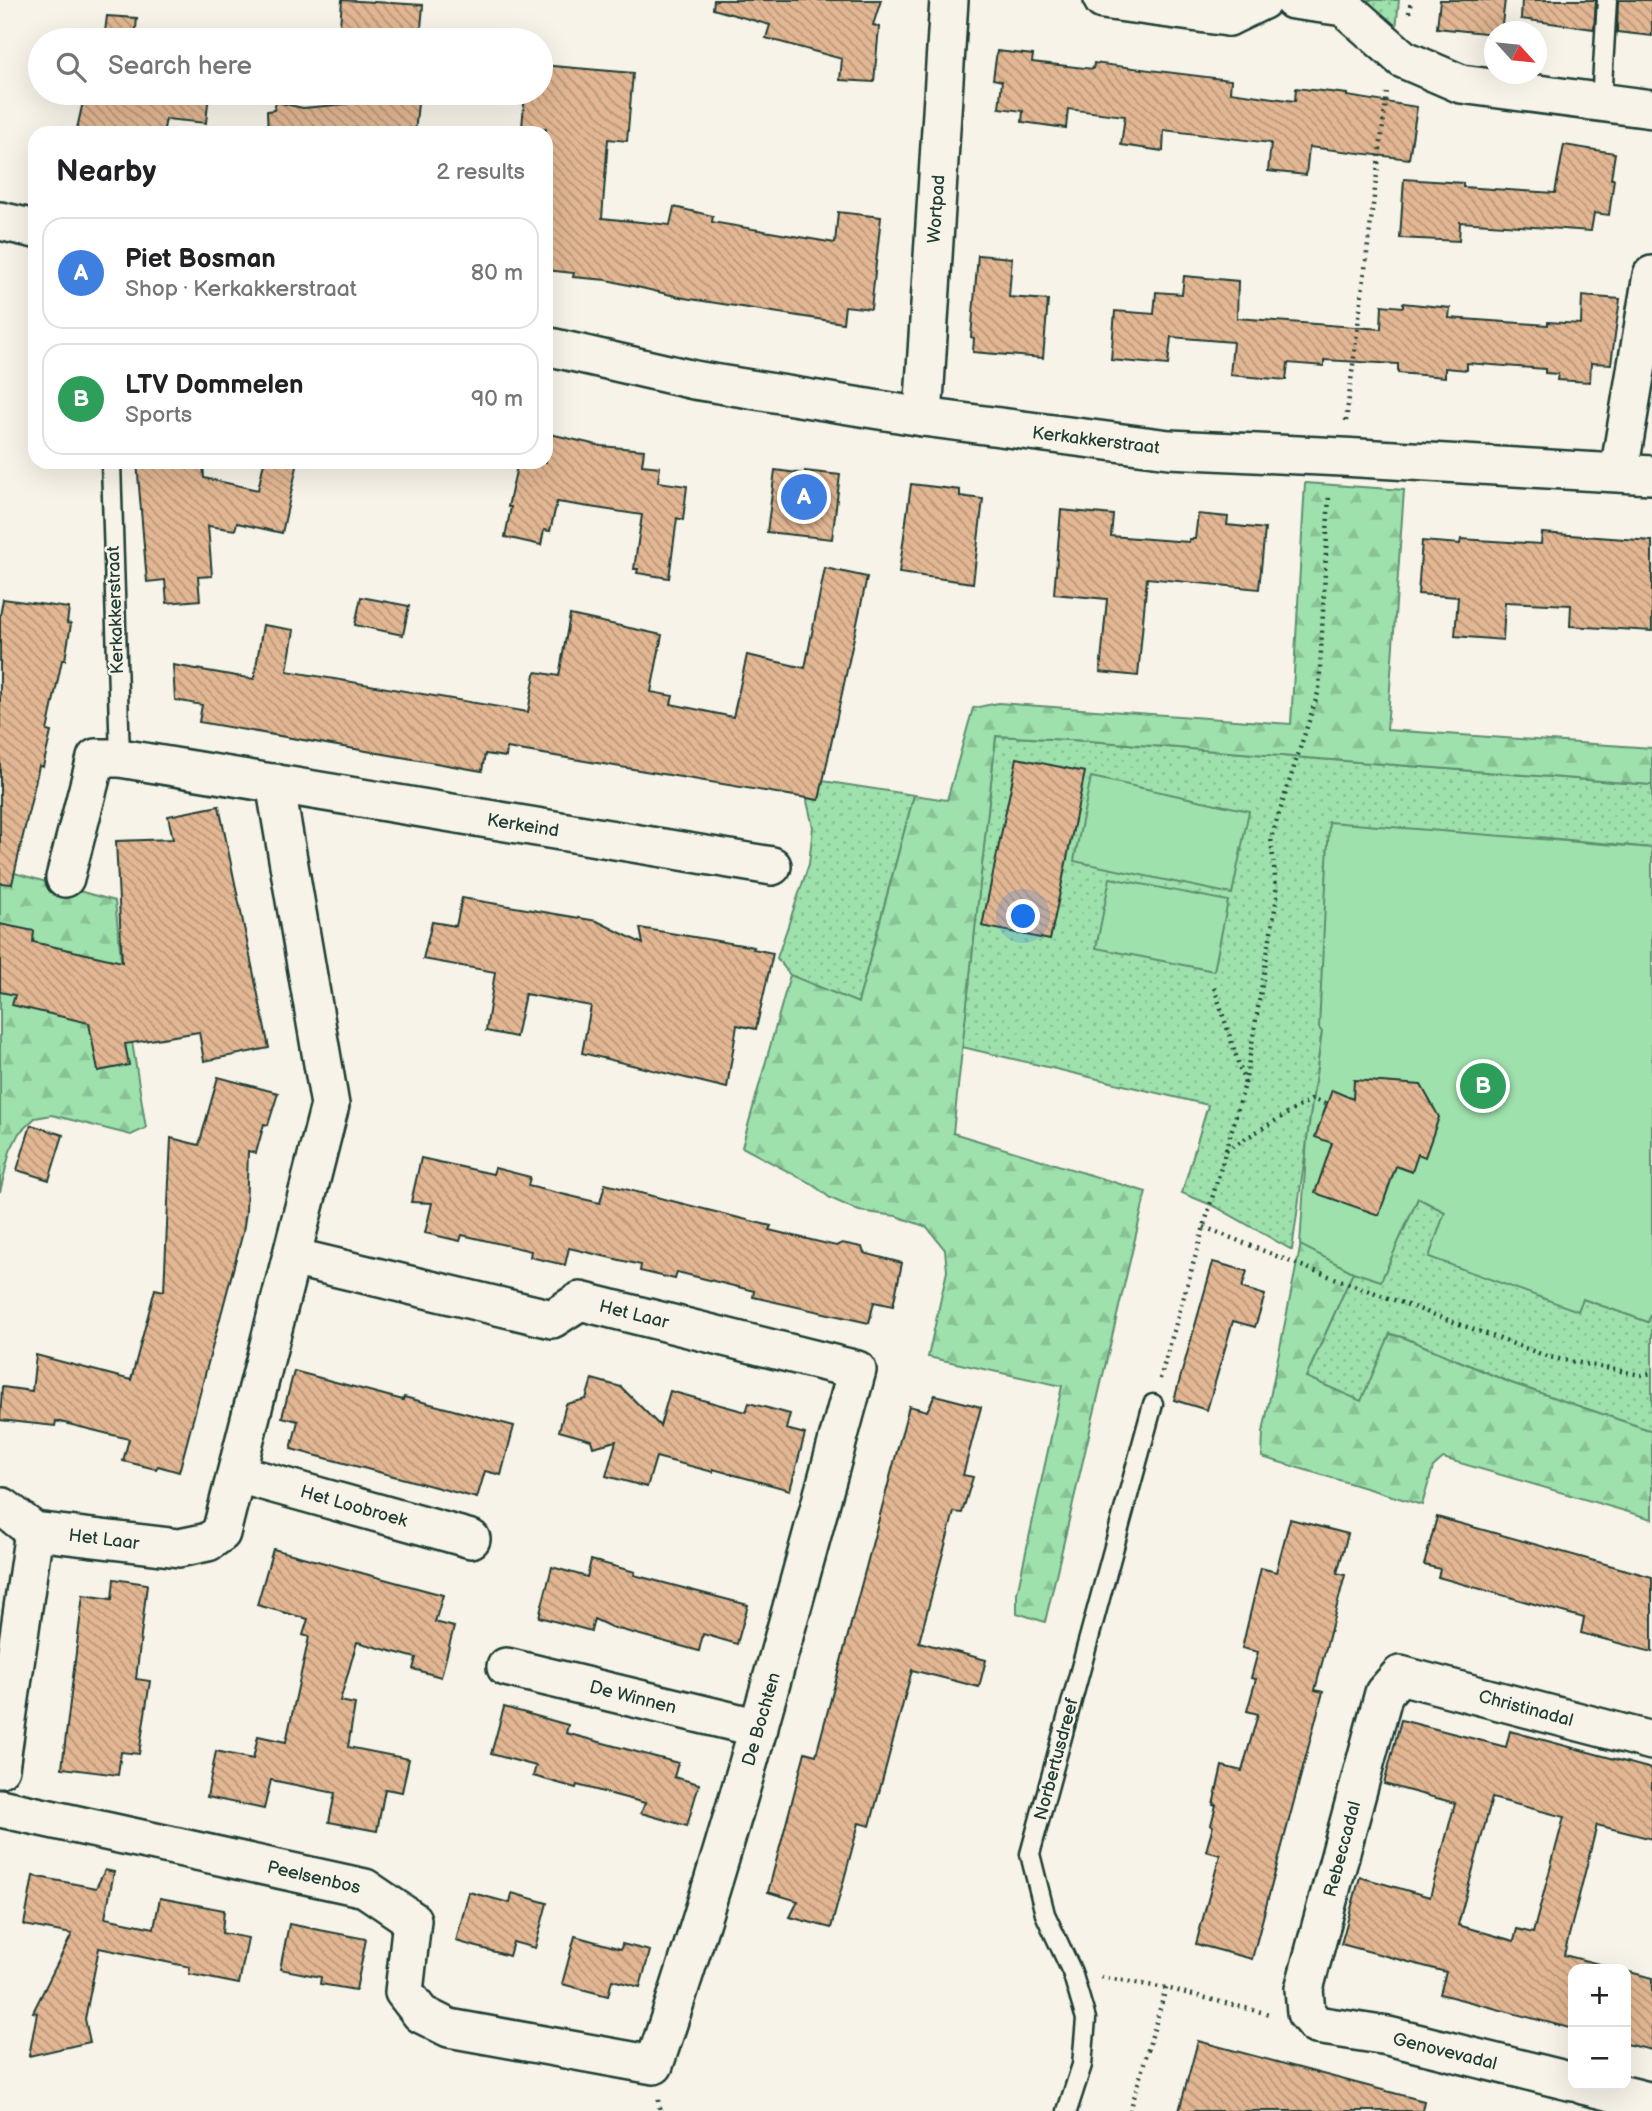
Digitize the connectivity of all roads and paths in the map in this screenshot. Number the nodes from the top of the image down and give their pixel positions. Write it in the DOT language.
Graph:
graph roads {
  1 [pos="949,0"];
  2 [pos="1102,0"];
  3 [pos="1263,0"];
  4 [pos="1293,0"];
  5 [pos="1607,0"];
  6 [pos="1229,8"];
  7 [pos="1393,50"];
  8 [pos="1601,102"];
  9 [pos="1652,109"];
  10 [pos="0,221"];
  11 [pos="28,227"];
  12 [pos="1652,275"];
  13 [pos="553,348"];
  14 [pos="923,417"];
  15 [pos="1336,456"];
  16 [pos="111,469"];
  17 [pos="1636,474"];
  18 [pos="120,758"];
  19 [pos="275,783"];
  20 [pos="772,866"];
  21 [pos="65,878"];
  22 [pos="1213,984"];
  23 [pos="1245,1084"];
  24 [pos="1325,1104"];
  25 [pos="1226,1150"];
  26 [pos="1204,1227"];
  27 [pos="292,1257"];
  28 [pos="856,1370"];
  29 [pos="1652,1373"];
  30 [pos="1153,1404"];
  31 [pos="238,1474"];
  32 [pos="0,1507"];
  33 [pos="34,1531"];
  34 [pos="471,1539"];
  35 [pos="506,1667"];
  36 [pos="1401,1675"];
  37 [pos="759,1728"];
  38 [pos="1652,1741"];
  39 [pos="0,1768"];
  40 [pos="0,1808"];
  41 [pos="1072,1972"];
  42 [pos="1166,1989"];
  43 [pos="1316,2025"];
  44 [pos="653,2065"];
  45 [pos="1568,2081"];
  46 [pos="1603,2090"];
  47 [pos="1652,2102"];
  48 [pos="1067,2111"];
  49 [pos="1130,2111"];
  1 -- 14 [label="street, Wortpad"];
  2 -- 6 [label="street"];
  3 -- 6 [label="street"];
  4 -- 7 [label="street"];
  5 -- 8 [label="lane"];
  7 -- 8 [label="street"];
  7 -- 15 [label="path"];
  8 -- 9 [label="street"];
  10 -- 11 [label="street"];
  12 -- 17 [label="street"];
  13 -- 14 [label="street, Kerkakkerstraat"];
  14 -- 15 [label="street, Kerkakkerstraat"];
  15 -- 17 [label="street, Kerkakkerstraat"];
  15 -- 23 [label="path"];
  16 -- 18 [label="lane, Kerkakkerstraat"];
  18 -- 19 [label="street, Kerkeind"];
  18 -- 21 [label="street"];
  19 -- 20 [label="street, Kerkeind"];
  19 -- 27 [label="street, Het Laar"];
  22 -- 23 [label="path"];
  23 -- 25 [label="path"];
  24 -- 25 [label="path"];
  25 -- 26 [label="path"];
  26 -- 29 [label="path"];
  26 -- 30 [label="path"];
  27 -- 28 [label="street, Het Laar"];
  27 -- 31 [label="street, Het Laar"];
  28 -- 37 [label="street, De Bochten"];
  30 -- 41 [label="lane, Norbertusdreef"];
  31 -- 33 [label="street, Het Laar"];
  31 -- 34 [label="street, Het Loobroek"];
  32 -- 33 [label="street"];
  33 -- 39 [label="street"];
  35 -- 37 [label="street, De Winnen"];
  36 -- 38 [label="street, Christinadal"];
  36 -- 43 [label="street, Rebeccadal"];
  37 -- 44 [label="street, De Bochten"];
  40 -- 44 [label="street, Peelsenbos"];
  41 -- 42 [label="path"];
  41 -- 48 [label="lane, Norbertusdreef"];
  42 -- 43 [label="path"];
  42 -- 49 [label="path"];
  43 -- 45 [label="street, Genovevadal"];
  46 -- 47 [label="street"];
}
